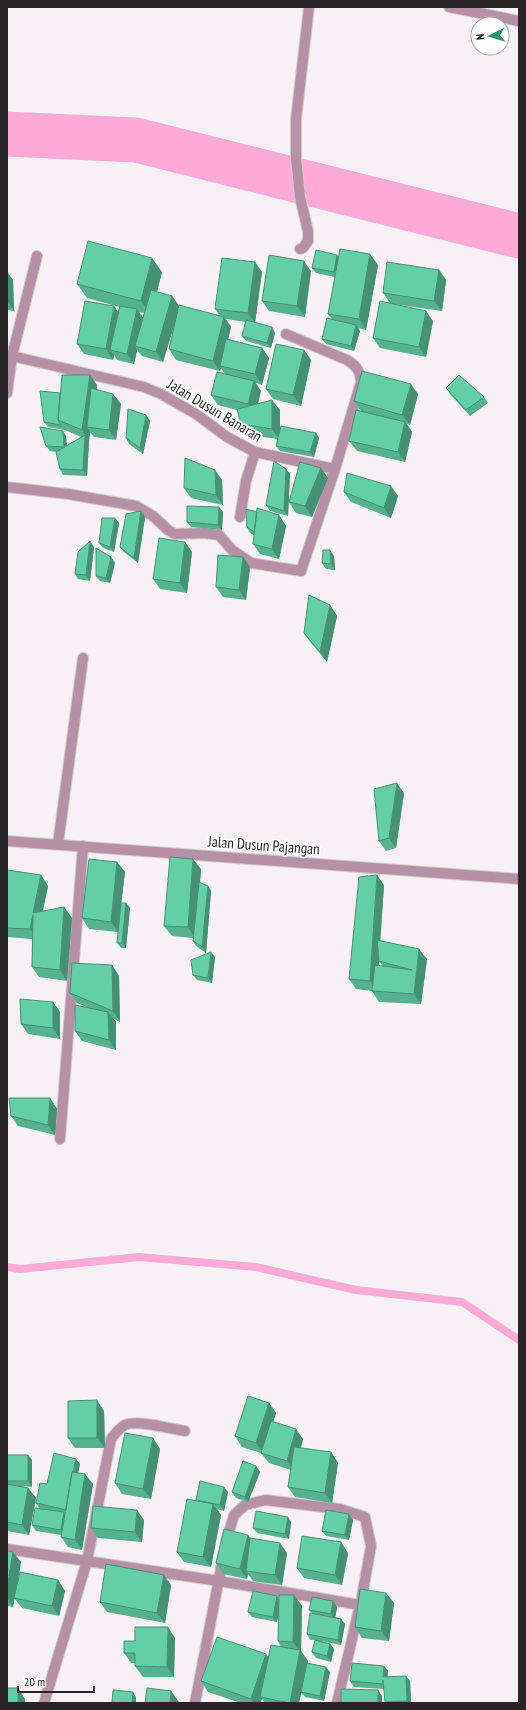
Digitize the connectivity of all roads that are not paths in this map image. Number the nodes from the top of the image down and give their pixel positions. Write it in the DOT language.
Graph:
graph roads {
  1 [pos="310,7"];
  2 [pos="450,7"];
  3 [pos="519,21"];
  4 [pos="300,249"];
  5 [pos="37,256"];
  6 [pos="286,334"];
  7 [pos="10,356"];
  8 [pos="7,393"];
  9 [pos="255,452"];
  10 [pos="335,469"];
  11 [pos="7,487"];
  12 [pos="240,517"];
  13 [pos="83,658"];
  14 [pos="7,841"];
  15 [pos="58,844"];
  16 [pos="83,846"];
  17 [pos="519,879"];
  18 [pos="60,1139"];
  19 [pos="185,1431"];
  20 [pos="7,1549"];
  21 [pos="87,1561"];
  22 [pos="219,1581"];
  23 [pos="360,1605"];
  24 [pos="44,1703"];
  25 [pos="195,1703"];
  26 [pos="337,1703"];
  1 -- 4 [label="street"];
  2 -- 3 [label="street"];
  5 -- 7 [label="street"];
  6 -- 10 [label="street"];
  7 -- 8 [label="street"];
  7 -- 9 [label="street, Jalan Dusun Banaran"];
  9 -- 10 [label="street, Jalan Dusun Banaran"];
  9 -- 12 [label="street"];
  10 -- 11 [label="street"];
  13 -- 15 [label="street"];
  14 -- 15 [label="street, Jalan Dusun Pajangan"];
  15 -- 16 [label="street, Jalan Dusun Pajangan"];
  16 -- 17 [label="street, Jalan Dusun Pajangan"];
  16 -- 18 [label="street"];
  19 -- 21 [label="street"];
  20 -- 21 [label="street"];
  21 -- 22 [label="street"];
  21 -- 24 [label="street"];
  22 -- 23 [label="street"];
  22 -- 23 [label="street"];
  22 -- 25 [label="street"];
  23 -- 26 [label="street"];
}
